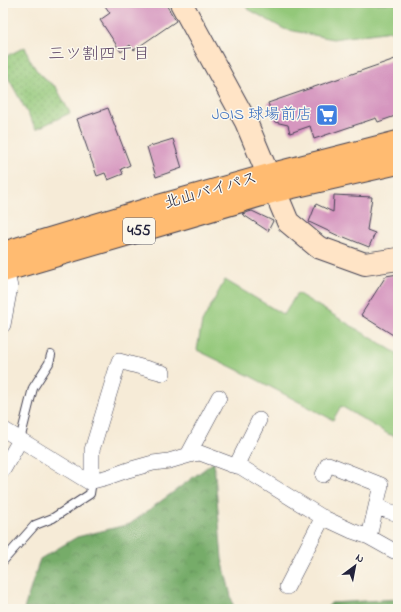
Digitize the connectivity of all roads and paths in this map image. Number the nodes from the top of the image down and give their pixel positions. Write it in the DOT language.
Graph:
graph roads {
  1 [pos="181,3"];
  2 [pos="398,142"];
  3 [pos="398,163"];
  4 [pos="272,183"];
  5 [pos="398,259"];
  6 [pos="4,264"];
  7 [pos="3,325"];
  8 [pos="51,355"];
  9 [pos="163,374"];
  10 [pos="219,396"];
  11 [pos="259,420"];
  12 [pos="3,429"];
  13 [pos="20,440"];
  14 [pos="188,455"];
  15 [pos="236,466"];
  16 [pos="3,470"];
  17 [pos="323,474"];
  18 [pos="92,481"];
  19 [pos="376,507"];
  20 [pos="398,514"];
  21 [pos="323,517"];
  22 [pos="369,537"];
  23 [pos="396,552"];
  24 [pos="3,561"];
  25 [pos="286,587"];
  1 -- 4 [label="street"];
  2 -- 4 [label="highway, 北山バイパス / 455"];
  3 -- 4 [label="highway, 北山バイパス / 455"];
  4 -- 5 [label="street"];
  4 -- 6 [label="highway, 北山バイパス / 455"];
  6 -- 7 [label="street"];
  8 -- 13 [label="lane"];
  9 -- 18 [label="street"];
  10 -- 14 [label="street"];
  11 -- 15 [label="street"];
  12 -- 13 [label="street"];
  13 -- 16 [label="street"];
  13 -- 18 [label="street"];
  14 -- 15 [label="street"];
  14 -- 18 [label="street"];
  15 -- 21 [label="street"];
  17 -- 19 [label="street"];
  18 -- 24 [label="lane"];
  19 -- 20 [label="street"];
  19 -- 22 [label="street"];
  21 -- 22 [label="street"];
  21 -- 25 [label="street"];
  22 -- 23 [label="street"];
}
